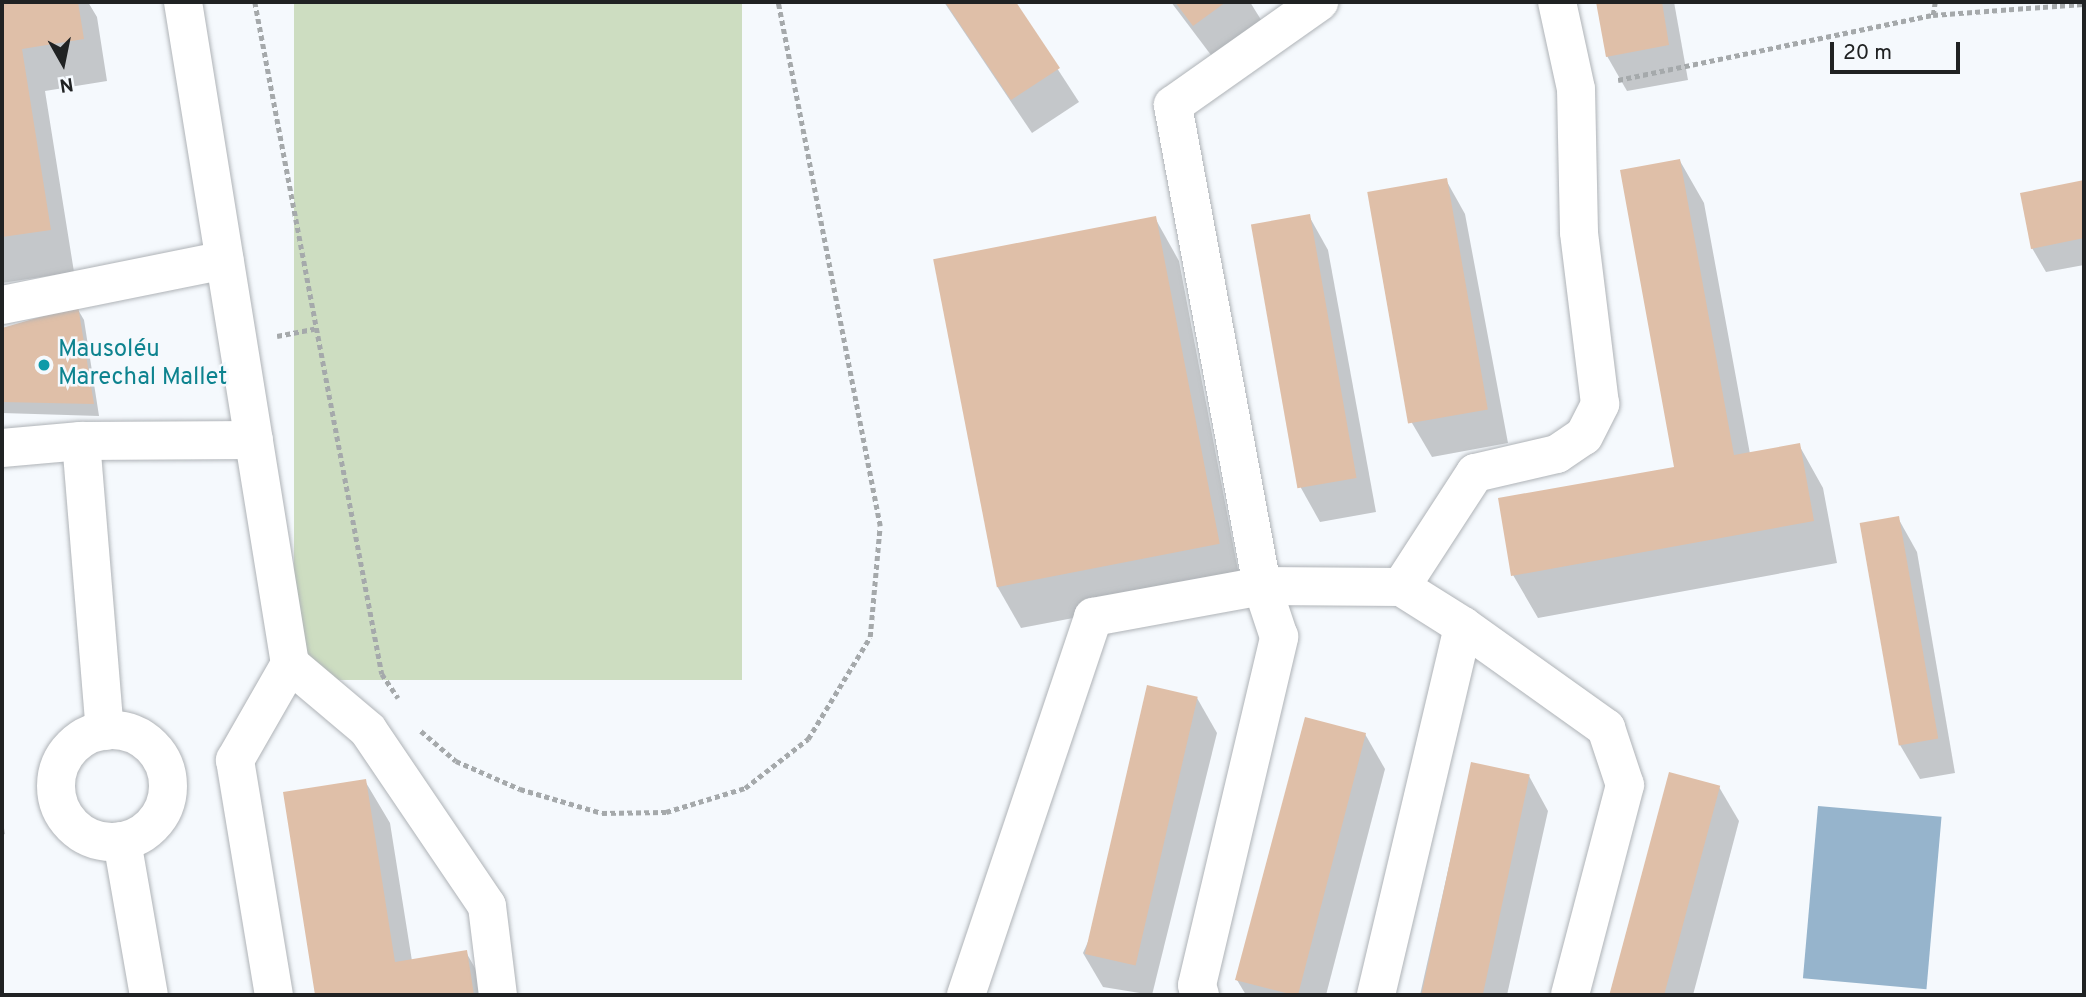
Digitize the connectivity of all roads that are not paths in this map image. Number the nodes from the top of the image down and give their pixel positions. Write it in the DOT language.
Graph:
graph roads {
  1 [pos="183,2"];
  2 [pos="1320,2"];
  3 [pos="1557,2"];
  4 [pos="225,260"];
  5 [pos="2,304"];
  6 [pos="254,440"];
  7 [pos="81,441"];
  8 [pos="2,448"];
  9 [pos="1262,586"];
  10 [pos="1401,587"];
  11 [pos="1463,626"];
  12 [pos="290,664"];
  13 [pos="105,731"];
  14 [pos="122,841"];
  15 [pos="149,995"];
  16 [pos="274,995"];
  17 [pos="498,995"];
  18 [pos="965,995"];
  19 [pos="1200,995"];
  20 [pos="1376,995"];
  21 [pos="1570,995"];
  1 -- 4 [label="lane"];
  2 -- 9 [label="lane"];
  3 -- 10 [label="lane"];
  4 -- 5 [label="lane"];
  4 -- 6 [label="lane"];
  6 -- 7 [label="lane"];
  6 -- 12 [label="lane"];
  7 -- 8 [label="lane"];
  7 -- 13 [label="lane"];
  9 -- 10 [label="lane"];
  9 -- 18 [label="lane"];
  9 -- 19 [label="lane"];
  10 -- 11 [label="lane"];
  11 -- 20 [label="lane"];
  11 -- 21 [label="lane"];
  12 -- 16 [label="lane"];
  12 -- 17 [label="lane"];
  13 -- 14 [label="lane"];
  13 -- 14 [label="lane"];
  14 -- 15 [label="lane"];
}
